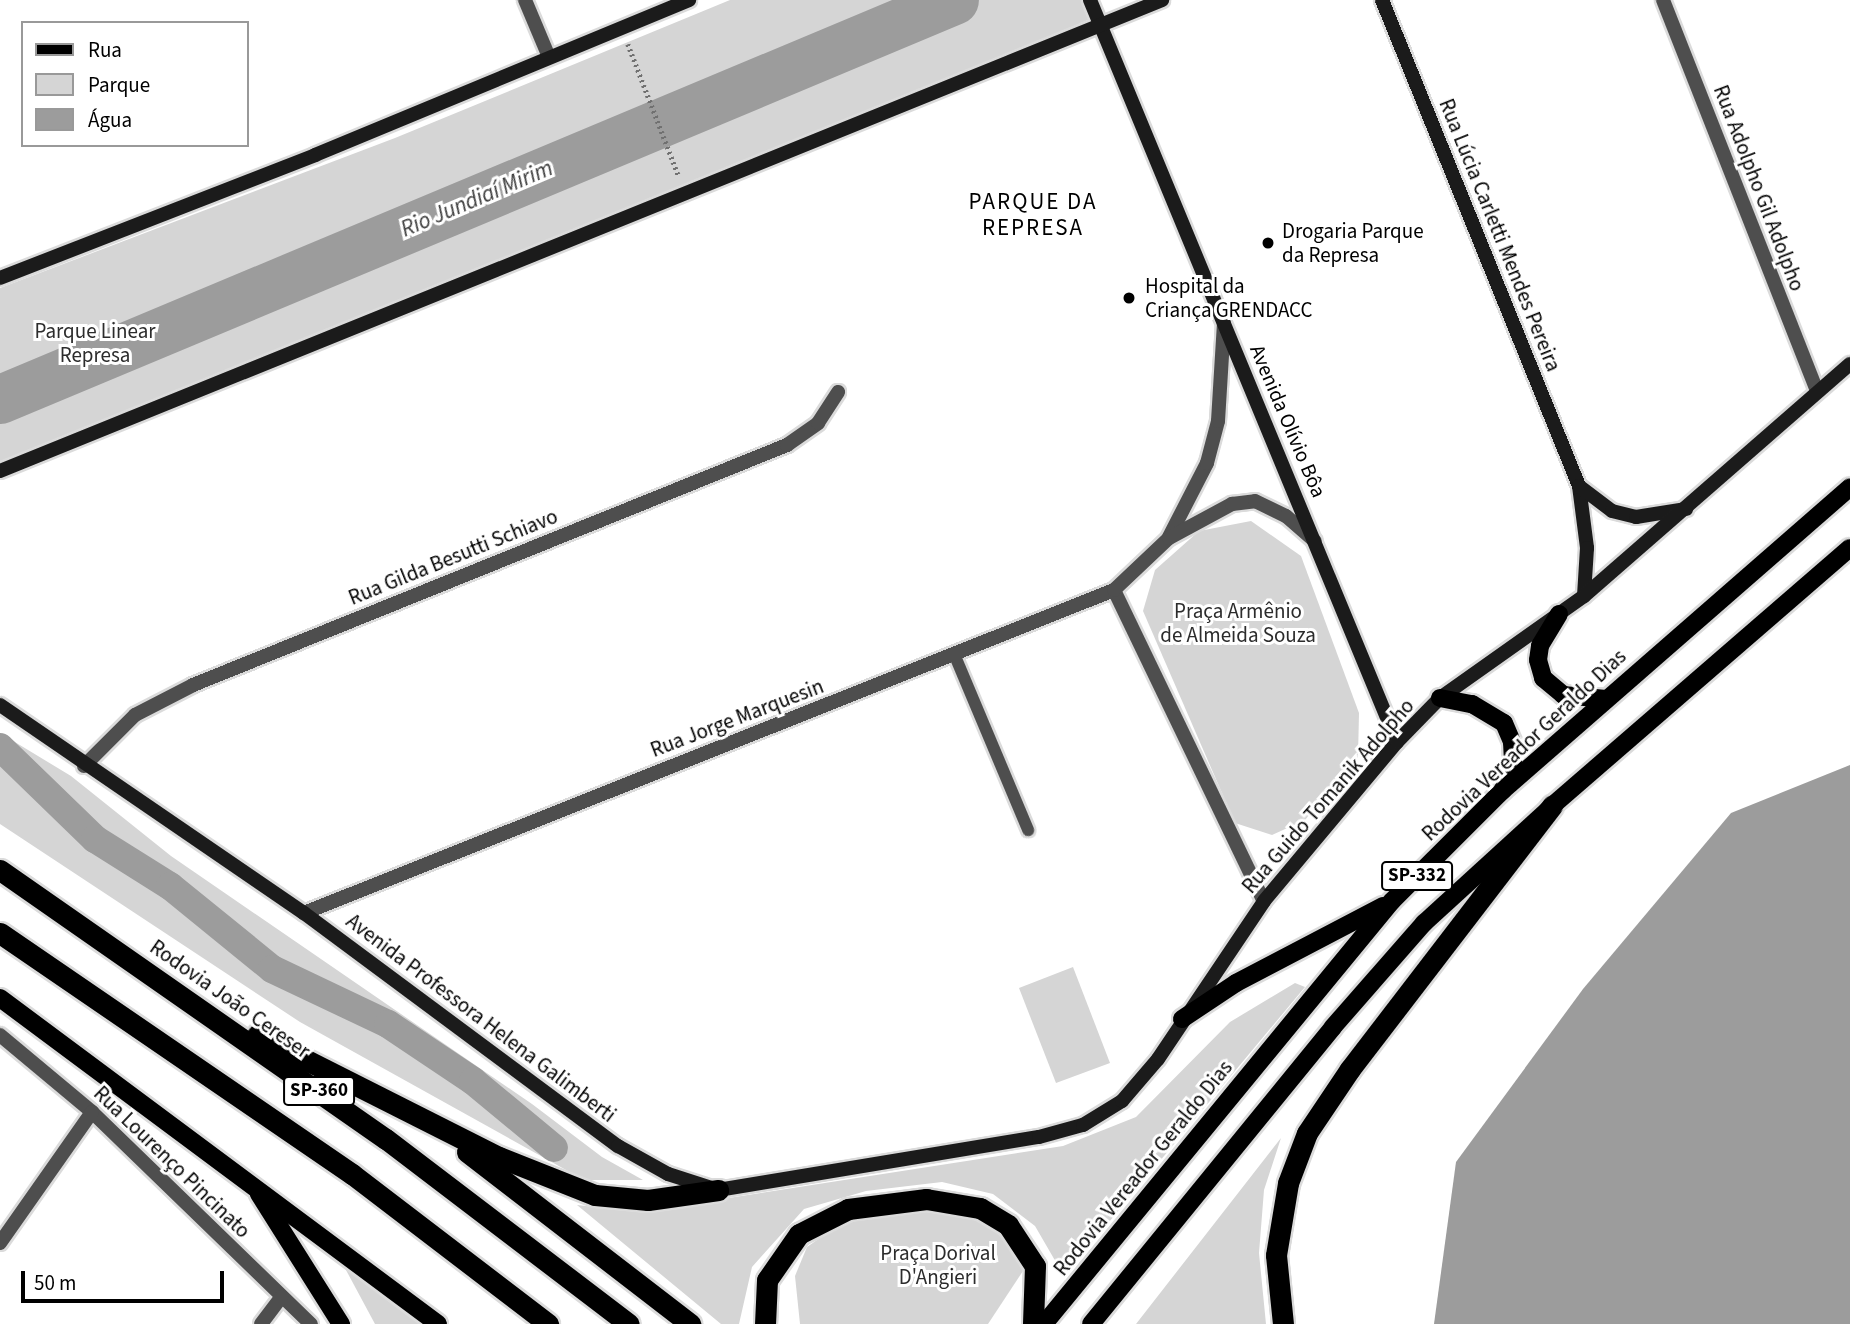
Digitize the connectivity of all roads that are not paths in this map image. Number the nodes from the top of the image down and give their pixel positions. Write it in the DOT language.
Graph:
graph roads {
  1 [pos="525,0"];
  2 [pos="689,0"];
  3 [pos="1090,0"];
  4 [pos="1162,0"];
  5 [pos="1382,0"];
  6 [pos="1663,0"];
  7 [pos="1100,25"];
  8 [pos="549,57"];
  9 [pos="0,278"];
  10 [pos="1224,323"];
  11 [pos="1850,365"];
  12 [pos="1816,391"];
  13 [pos="838,392"];
  14 [pos="0,471"];
  15 [pos="1579,486"];
  16 [pos="1850,487"];
  17 [pos="1687,509"];
  18 [pos="1169,538"];
  19 [pos="1317,542"];
  20 [pos="1850,548"];
  21 [pos="1114,590"];
  22 [pos="1584,596"];
  23 [pos="1559,614"];
  24 [pos="956,656"];
  25 [pos="1440,698"];
  26 [pos="1606,699"];
  27 [pos="0,705"];
  28 [pos="1397,742"];
  29 [pos="84,766"];
  30 [pos="1502,791"];
  31 [pos="1552,806"];
  32 [pos="1028,830"];
  33 [pos="0,870"];
  34 [pos="1264,901"];
  35 [pos="1392,901"];
  36 [pos="304,913"];
  37 [pos="0,933"];
  38 [pos="0,998"];
  39 [pos="200,1007"];
  40 [pos="1182,1020"];
  41 [pos="0,1035"];
  42 [pos="412,1111"];
  43 [pos="92,1112"];
  44 [pos="990,1145"];
  45 [pos="254,1185"];
  46 [pos="718,1190"];
  47 [pos="0,1243"];
  48 [pos="281,1297"];
  49 [pos="261,1324"];
  50 [pos="311,1324"];
  51 [pos="341,1324"];
  52 [pos="438,1324"];
  53 [pos="548,1324"];
  54 [pos="629,1324"];
  55 [pos="690,1324"];
  56 [pos="765,1324"];
  57 [pos="1033,1324"];
  58 [pos="1044,1324"];
  59 [pos="1091,1324"];
  60 [pos="1283,1324"];
  1 -- 8 [label="street"];
  2 -- 8 [label="street"];
  3 -- 7 [label="street, Avenida Olívio Bôa"];
  4 -- 7 [label="street"];
  5 -- 15 [label="street, Rua Lúcia Carletti Mendes Pereira"];
  6 -- 12 [label="street, Rua Adolpho Gil Adolpho"];
  7 -- 10 [label="street, Avenida Olívio Bôa"];
  7 -- 14 [label="street"];
  8 -- 9 [label="street"];
  10 -- 18 [label="street, Rua Jorge Marquesin"];
  10 -- 19 [label="street, Avenida Olívio Bôa"];
  11 -- 12 [label="street, Rua Guido Tomanik Adolpho"];
  12 -- 17 [label="street, Rua Guido Tomanik Adolpho"];
  13 -- 29 [label="street, Rua Gilda Besutti Schiavo"];
  15 -- 17 [label="street"];
  15 -- 22 [label="street, Rua Lúcia Carletti Mendes Pereira"];
  16 -- 26 [label="main road, Rodovia Vereador Geraldo Dias / SP-332"];
  17 -- 22 [label="street, Rua Guido Tomanik Adolpho"];
  18 -- 19 [label="street, Rua Jorge Marquesin"];
  18 -- 21 [label="street, Rua Jorge Marquesin"];
  19 -- 28 [label="street, Avenida Olívio Bôa"];
  20 -- 31 [label="main road, SP-332"];
  21 -- 24 [label="street, Rua Jorge Marquesin"];
  21 -- 34 [label="street"];
  22 -- 23 [label="street, Rua Guido Tomanik Adolpho"];
  23 -- 25 [label="street, Rua Guido Tomanik Adolpho"];
  23 -- 26 [label="main road"];
  24 -- 32 [label="lane"];
  24 -- 36 [label="street, Rua Jorge Marquesin"];
  25 -- 28 [label="street, Rua Guido Tomanik Adolpho"];
  25 -- 30 [label="main road"];
  26 -- 30 [label="main road, Rodovia Vereador Geraldo Dias / SP-332"];
  27 -- 29 [label="street, Avenida Professora Helena Galimberti"];
  28 -- 34 [label="street, Rua Guido Tomanik Adolpho"];
  29 -- 36 [label="street, Avenida Professora Helena Galimberti"];
  30 -- 35 [label="main road, Rodovia Vereador Geraldo Dias / SP-332"];
  31 -- 59 [label="main road, SP-332"];
  31 -- 60 [label="highway"];
  33 -- 39 [label="highway, Rodovia João Cereser / SP-360"];
  34 -- 40 [label="street, Rua Guido Tomanik Adolpho"];
  35 -- 40 [label="main road"];
  35 -- 58 [label="main road, Rodovia Vereador Geraldo Dias / SP-332"];
  36 -- 46 [label="street, Avenida Professora Helena Galimberti"];
  37 -- 53 [label="highway, SP-360"];
  38 -- 45 [label="main road"];
  39 -- 42 [label="highway"];
  39 -- 54 [label="highway, Rodovia João Cereser / SP-360"];
  40 -- 44 [label="street, Rua Guido Tomanik Adolpho"];
  41 -- 43 [label="street, Rua Lourenço Pincinato"];
  42 -- 46 [label="highway"];
  42 -- 55 [label="highway"];
  43 -- 47 [label="street"];
  43 -- 48 [label="street, Rua Lourenço Pincinato"];
  44 -- 46 [label="street, Avenida Professora Helena Galimberti"];
  45 -- 51 [label="main road"];
  45 -- 52 [label="main road"];
  48 -- 49 [label="street"];
  48 -- 50 [label="street, Rua Lourenço Pincinato"];
  56 -- 57 [label="highway"];
}
